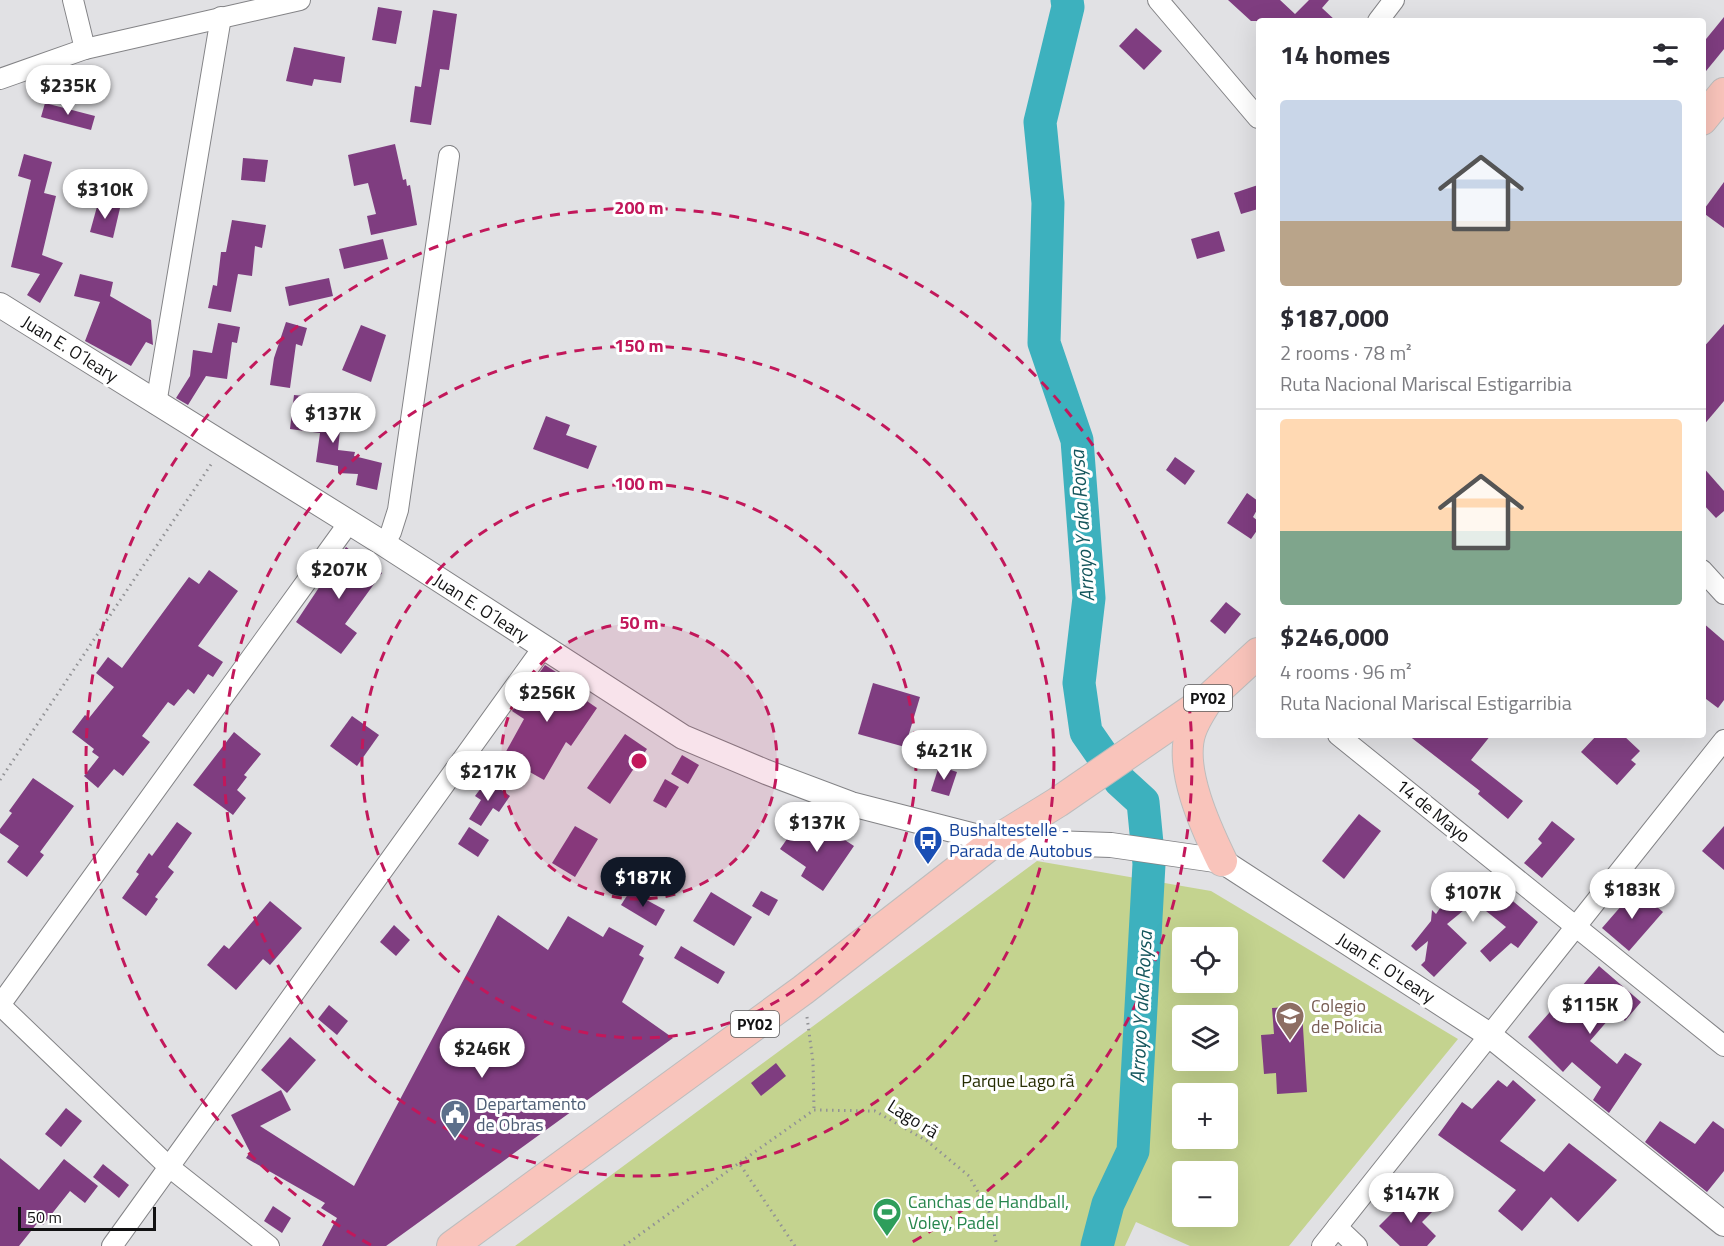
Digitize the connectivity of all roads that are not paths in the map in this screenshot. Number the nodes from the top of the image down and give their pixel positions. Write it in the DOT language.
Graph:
graph roads {
  1 [pos="73,0"];
  2 [pos="298,0"];
  3 [pos="1158,0"];
  4 [pos="1394,0"];
  5 [pos="220,17"];
  6 [pos="1380,18"];
  7 [pos="85,49"];
  8 [pos="0,81"];
  9 [pos="1724,93"];
  10 [pos="1706,115"];
  11 [pos="1256,116"];
  12 [pos="449,156"];
  13 [pos="0,305"];
  14 [pos="156,404"];
  15 [pos="348,524"];
  16 [pos="384,544"];
  17 [pos="1706,574"];
  18 [pos="1724,594"];
  19 [pos="542,648"];
  20 [pos="1255,663"];
  21 [pos="1209,698"];
  22 [pos="1342,738"];
  23 [pos="1724,740"];
  24 [pos="995,840"];
  25 [pos="1222,861"];
  26 [pos="1576,926"];
  27 [pos="0,1005"];
  28 [pos="1488,1034"];
  29 [pos="1724,1047"];
  30 [pos="168,1166"];
  31 [pos="1724,1224"];
  32 [pos="1337,1227"];
  33 [pos="112,1246"];
  34 [pos="268,1246"];
  35 [pos="452,1246"];
  36 [pos="1322,1246"];
  37 [pos="1357,1246"];
  1 -- 7 [label="street"];
  2 -- 5 [label="street"];
  3 -- 11 [label="street"];
  4 -- 6 [label="street"];
  5 -- 7 [label="street"];
  5 -- 14 [label="street"];
  7 -- 8 [label="street"];
  9 -- 10 [label="main road"];
  12 -- 16 [label="street"];
  13 -- 14 [label="street, Juan E. O´leary"];
  14 -- 15 [label="street, Juan E. O´leary"];
  15 -- 16 [label="street, Juan E. O´leary"];
  15 -- 27 [label="street"];
  16 -- 19 [label="street, Juan E. O´leary"];
  17 -- 18 [label="street"];
  19 -- 24 [label="street, Juan E. O´leary"];
  19 -- 30 [label="street"];
  20 -- 21 [label="main road, PY02"];
  21 -- 24 [label="main road, PY02"];
  21 -- 25 [label="main road"];
  22 -- 26 [label="street, 14 de Mayo"];
  23 -- 26 [label="street"];
  24 -- 25 [label="street, Juan E. O'Leary"];
  24 -- 35 [label="main road, PY02"];
  25 -- 28 [label="street, Juan E. O'Leary"];
  26 -- 28 [label="street"];
  26 -- 29 [label="street, 14 de Mayo"];
  27 -- 30 [label="street"];
  28 -- 31 [label="street, Juan E. O'Leary"];
  28 -- 32 [label="street"];
  30 -- 33 [label="street"];
  30 -- 34 [label="street"];
  32 -- 36 [label="street"];
  32 -- 37 [label="street"];
}
